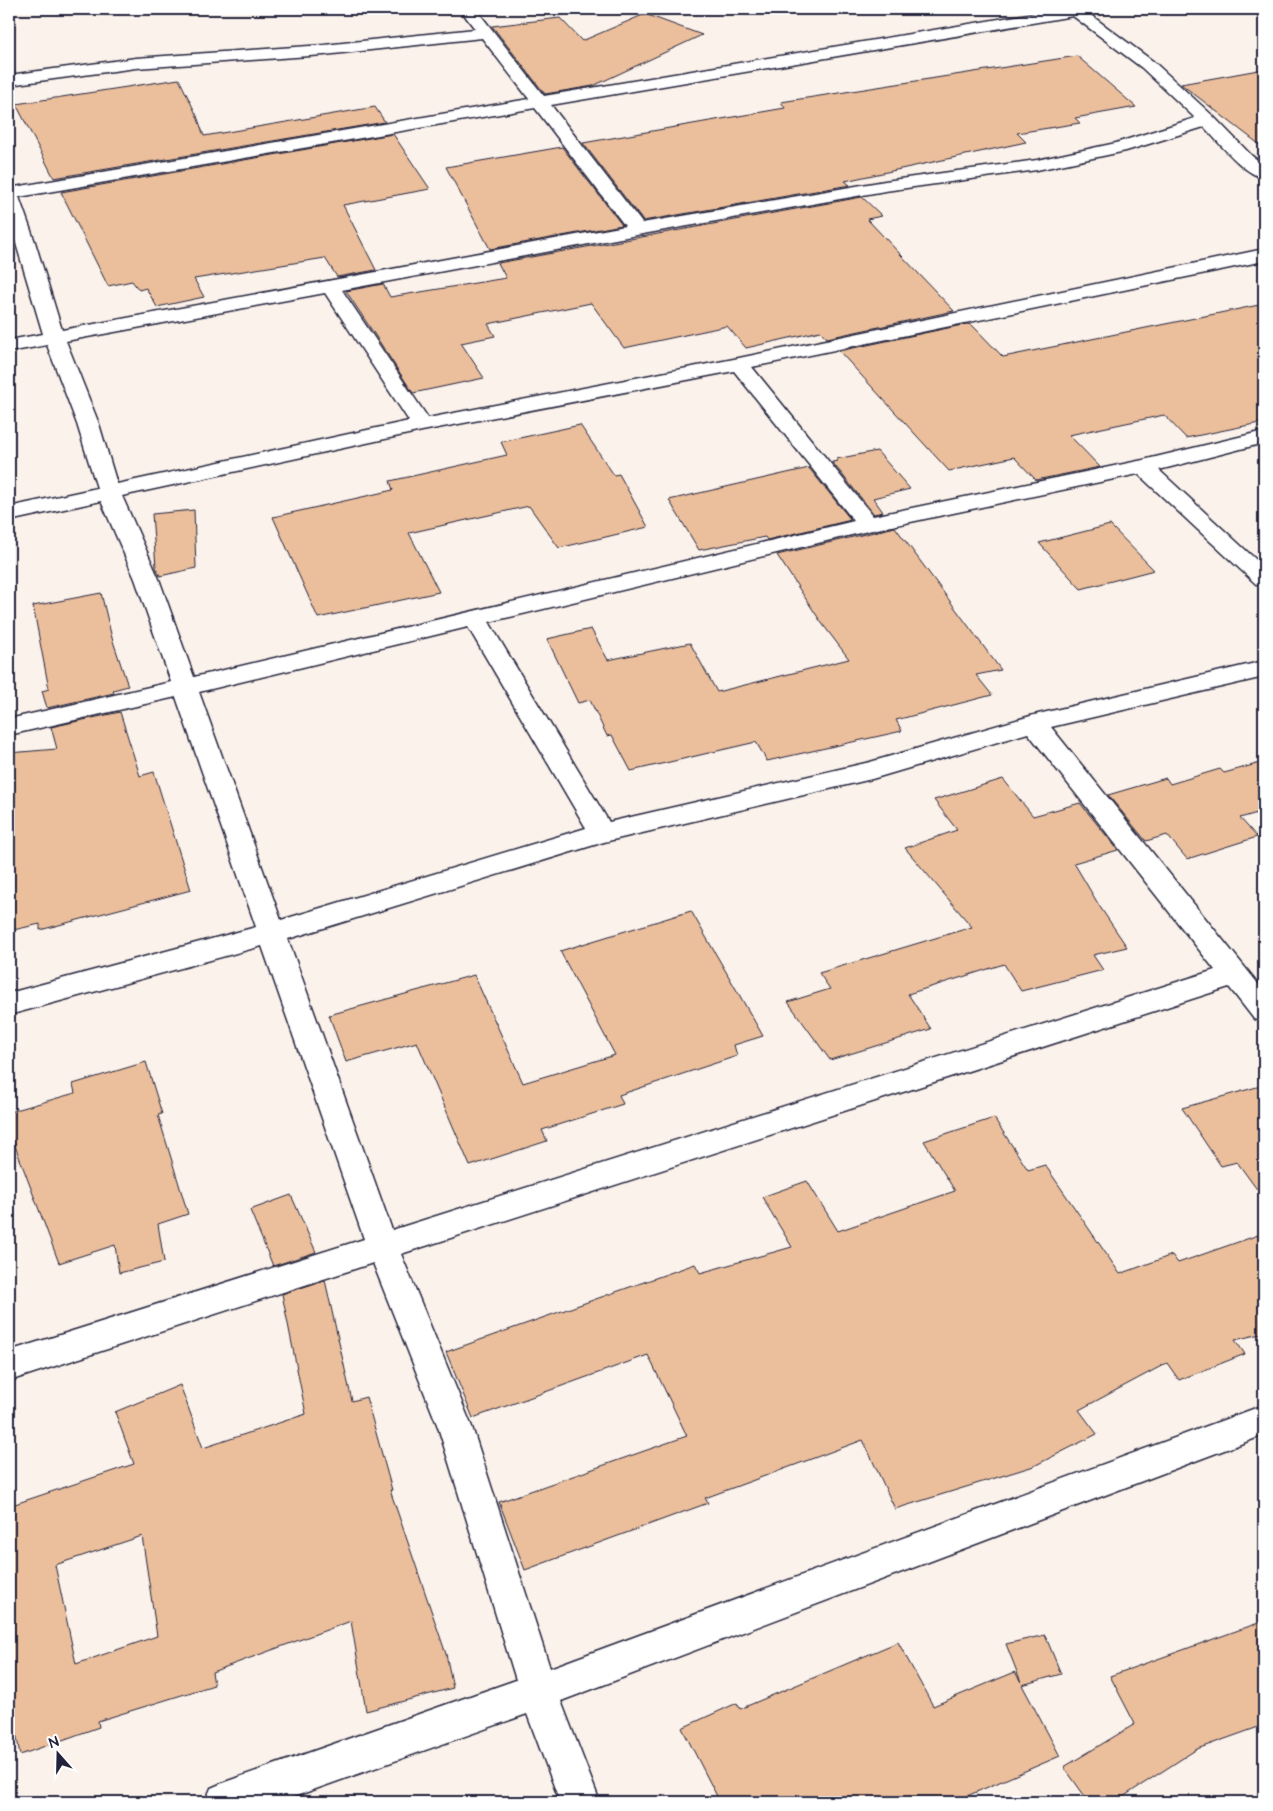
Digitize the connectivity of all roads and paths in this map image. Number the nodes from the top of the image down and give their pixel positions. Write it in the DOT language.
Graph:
graph roads {
  1 [pos="468,9"];
  2 [pos="1080,9"];
  3 [pos="485,33"];
  4 [pos="9,80"];
  5 [pos="540,102"];
  6 [pos="1207,120"];
  7 [pos="1264,173"];
  8 [pos="9,194"];
  9 [pos="637,228"];
  10 [pos="1264,255"];
  11 [pos="329,285"];
  12 [pos="54,337"];
  13 [pos="9,346"];
  14 [pos="739,364"];
  15 [pos="422,425"];
  16 [pos="1264,438"];
  17 [pos="1143,467"];
  18 [pos="109,493"];
  19 [pos="9,514"];
  20 [pos="868,524"];
  21 [pos="1264,579"];
  22 [pos="475,618"];
  23 [pos="1264,669"];
  24 [pos="185,687"];
  25 [pos="1034,723"];
  26 [pos="9,727"];
  27 [pos="602,833"];
  28 [pos="273,933"];
  29 [pos="1235,974"];
  30 [pos="9,1004"];
  31 [pos="1264,1011"];
  32 [pos="382,1246"];
  33 [pos="9,1366"];
  34 [pos="1264,1420"];
  35 [pos="538,1691"];
  36 [pos="225,1802"];
  37 [pos="580,1802"];
  1 -- 3 [label="street"];
  2 -- 5 [label="street"];
  2 -- 6 [label="street"];
  3 -- 4 [label="street"];
  3 -- 5 [label="street"];
  5 -- 8 [label="street"];
  5 -- 9 [label="street"];
  6 -- 7 [label="street"];
  6 -- 9 [label="street"];
  8 -- 12 [label="street"];
  9 -- 11 [label="street"];
  10 -- 14 [label="street"];
  11 -- 12 [label="street"];
  11 -- 15 [label="street"];
  12 -- 13 [label="street"];
  12 -- 18 [label="street"];
  14 -- 15 [label="street"];
  14 -- 20 [label="street"];
  15 -- 18 [label="street"];
  16 -- 17 [label="street"];
  17 -- 20 [label="street"];
  17 -- 21 [label="street"];
  18 -- 19 [label="street"];
  18 -- 24 [label="street"];
  20 -- 22 [label="street"];
  22 -- 24 [label="street"];
  22 -- 27 [label="street"];
  23 -- 25 [label="street"];
  24 -- 26 [label="street"];
  24 -- 28 [label="street"];
  25 -- 27 [label="street"];
  25 -- 29 [label="street"];
  27 -- 28 [label="street"];
  28 -- 30 [label="street"];
  28 -- 32 [label="street"];
  29 -- 31 [label="street"];
  29 -- 32 [label="street"];
  32 -- 33 [label="street"];
  32 -- 35 [label="street"];
  34 -- 35 [label="street"];
  35 -- 36 [label="street"];
  35 -- 37 [label="street"];
}
